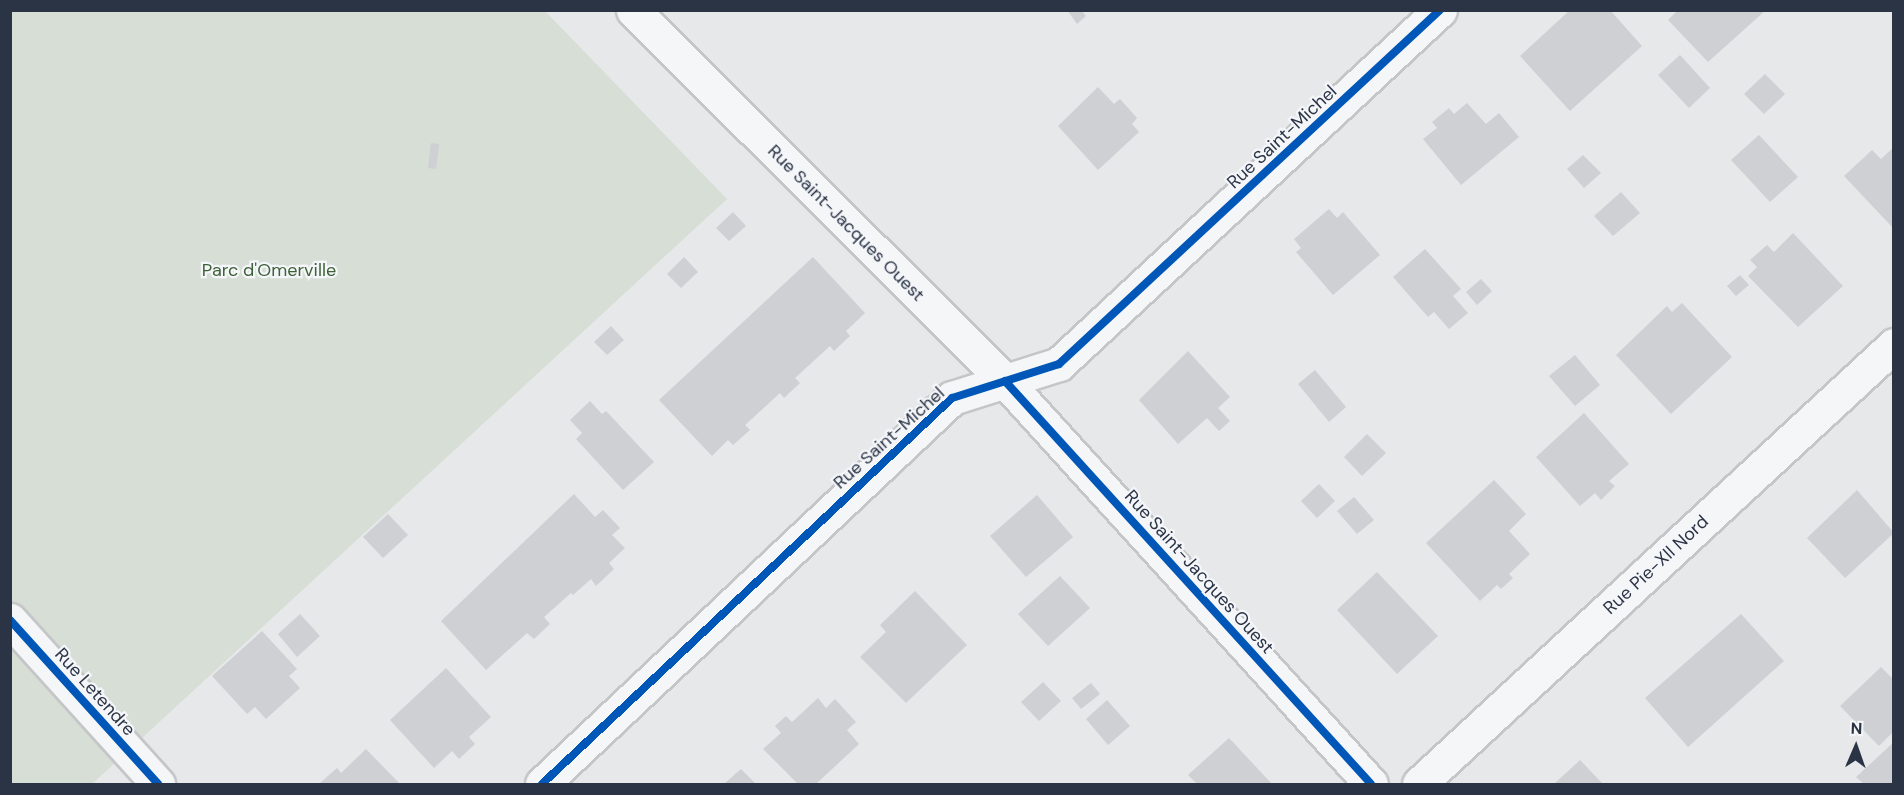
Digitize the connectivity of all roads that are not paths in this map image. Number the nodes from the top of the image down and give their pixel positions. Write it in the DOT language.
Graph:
graph roads {
  1 [pos="633,10"];
  2 [pos="1440,10"];
  3 [pos="1893,345"];
  4 [pos="1005,381"];
  5 [pos="10,620"];
  6 [pos="158,784"];
  7 [pos="542,784"];
  8 [pos="1371,784"];
  9 [pos="1419,784"];
  1 -- 4 [label="street, Rue Saint-Jacques Ouest"];
  2 -- 4 [label="street, Rue Saint-Michel"];
  3 -- 9 [label="street, Rue Pie-XII Nord"];
  4 -- 7 [label="street, Rue Saint-Michel"];
  4 -- 8 [label="street, Rue Saint-Jacques Ouest"];
  5 -- 6 [label="street, Rue Letendre"];
}
